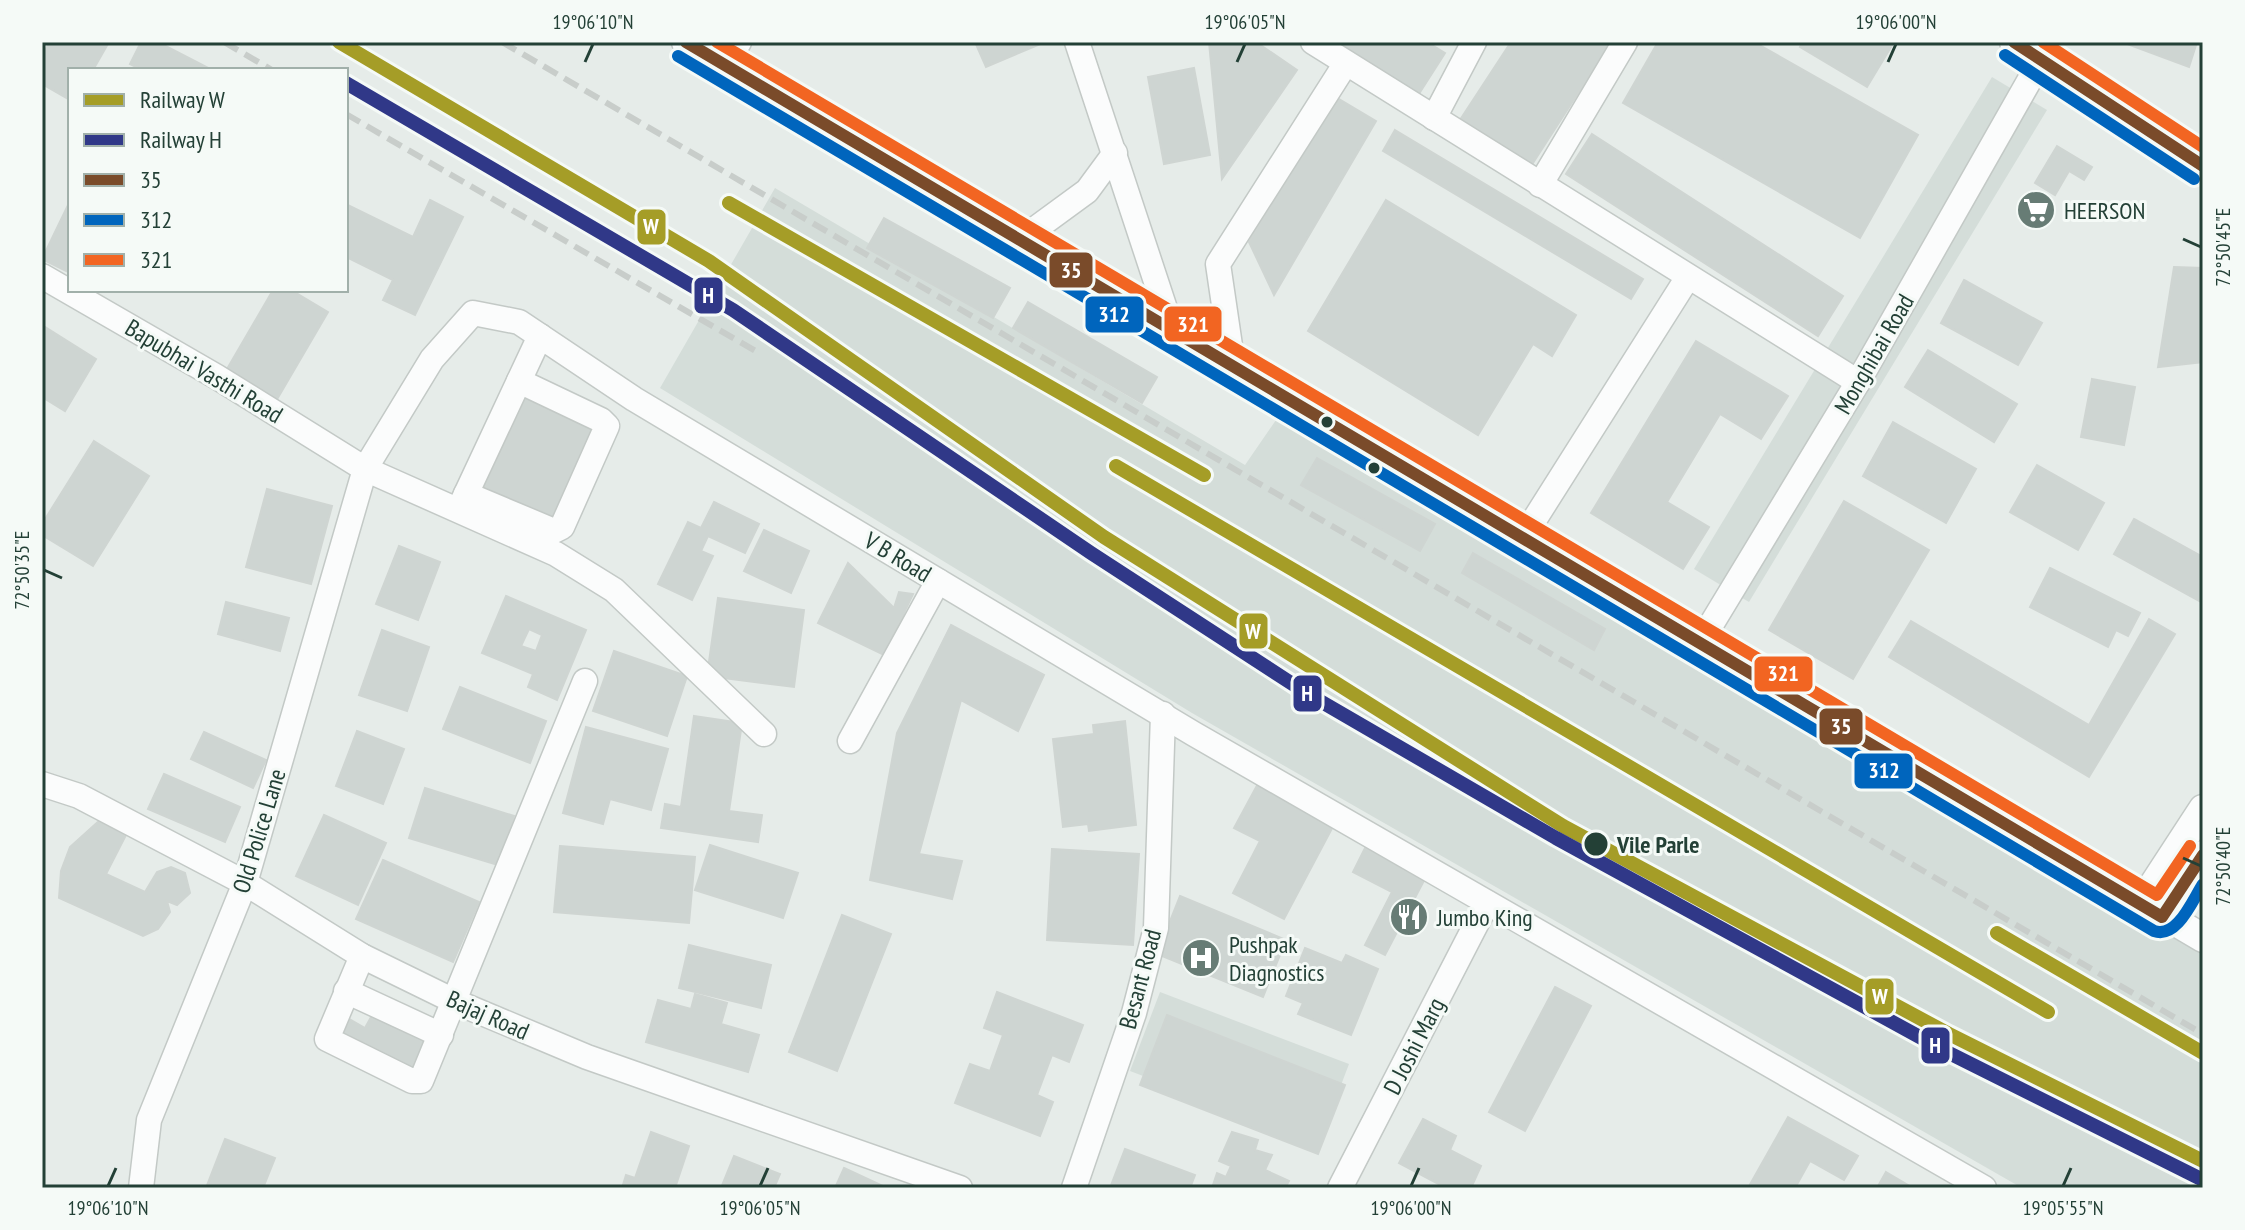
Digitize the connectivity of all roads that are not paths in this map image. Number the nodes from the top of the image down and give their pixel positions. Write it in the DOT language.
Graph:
graph roads {
  1 [pos="686,42"];
  2 [pos="1077,42"];
  3 [pos="1313,42"];
  4 [pos="1474,42"];
  5 [pos="1625,42"];
  6 [pos="2014,42"];
  7 [pos="732,53"];
  8 [pos="2041,60"];
  9 [pos="1346,63"];
  10 [pos="1434,118"];
  11 [pos="1115,153"];
  12 [pos="2203,166"];
  13 [pos="1540,185"];
  14 [pos="1020,240"];
  15 [pos="42,276"];
  16 [pos="1688,277"];
  17 [pos="68,292"];
  18 [pos="69,292"];
  19 [pos="1172,330"];
  20 [pos="540,336"];
  21 [pos="1233,366"];
  22 [pos="519,381"];
  23 [pos="1858,382"];
  24 [pos="365,469"];
  25 [pos="462,502"];
  26 [pos="1524,536"];
  27 [pos="938,581"];
  28 [pos="1700,643"];
  29 [pos="585,681"];
  30 [pos="1163,714"];
  31 [pos="764,734"];
  32 [pos="850,741"];
  33 [pos="42,784"];
  34 [pos="2203,809"];
  35 [pos="2203,855"];
  36 [pos="245,883"];
  37 [pos="1487,903"];
  38 [pos="2152,910"];
  39 [pos="2203,938"];
  40 [pos="362,956"];
  41 [pos="346,991"];
  42 [pos="456,1002"];
  43 [pos="441,1035"];
  44 [pos="141,1188"];
  45 [pos="960,1188"];
  46 [pos="1074,1188"];
  47 [pos="1340,1188"];
  48 [pos="1984,1188"];
  1 -- 7 [label="street"];
  2 -- 11 [label="street"];
  3 -- 9 [label="street"];
  4 -- 10 [label="street"];
  5 -- 13 [label="street"];
  6 -- 8 [label="street"];
  7 -- 14 [label="street"];
  8 -- 12 [label="street"];
  8 -- 23 [label="street, Monghibai Road"];
  9 -- 10 [label="street"];
  9 -- 21 [label="street"];
  10 -- 13 [label="street"];
  11 -- 14 [label="street"];
  11 -- 19 [label="street"];
  13 -- 16 [label="street"];
  14 -- 19 [label="street"];
  15 -- 17 [label="street, Bapubhai Vasthi Road"];
  16 -- 23 [label="street"];
  16 -- 26 [label="street"];
  18 -- 24 [label="street, Bapubhai Vasthi Road"];
  19 -- 21 [label="street"];
  20 -- 22 [label="street"];
  20 -- 24 [label="street, Old Police Lane"];
  20 -- 27 [label="street, V B Road"];
  21 -- 26 [label="street"];
  22 -- 25 [label="street"];
  22 -- 25 [label="street"];
  23 -- 28 [label="street, Monghibai Road"];
  24 -- 25 [label="street"];
  24 -- 36 [label="street, Old Police Lane"];
  25 -- 31 [label="street"];
  26 -- 28 [label="street"];
  27 -- 30 [label="street, V B Road"];
  27 -- 32 [label="street"];
  28 -- 38 [label="street"];
  29 -- 42 [label="street"];
  30 -- 37 [label="street, V B Road"];
  30 -- 46 [label="street, Besant Road"];
  33 -- 36 [label="street, Bajaj Road"];
  34 -- 38 [label="street"];
  35 -- 38 [label="street"];
  36 -- 40 [label="street, Bajaj Road"];
  36 -- 44 [label="street, Old Police Lane"];
  37 -- 47 [label="street, D Joshi Marg"];
  37 -- 48 [label="street, V B Road"];
  38 -- 39 [label="street"];
  40 -- 41 [label="street"];
  40 -- 42 [label="street, Bajaj Road"];
  41 -- 43 [label="street"];
  41 -- 43 [label="street"];
  42 -- 43 [label="street"];
  42 -- 45 [label="street, Bajaj Road"];
}
